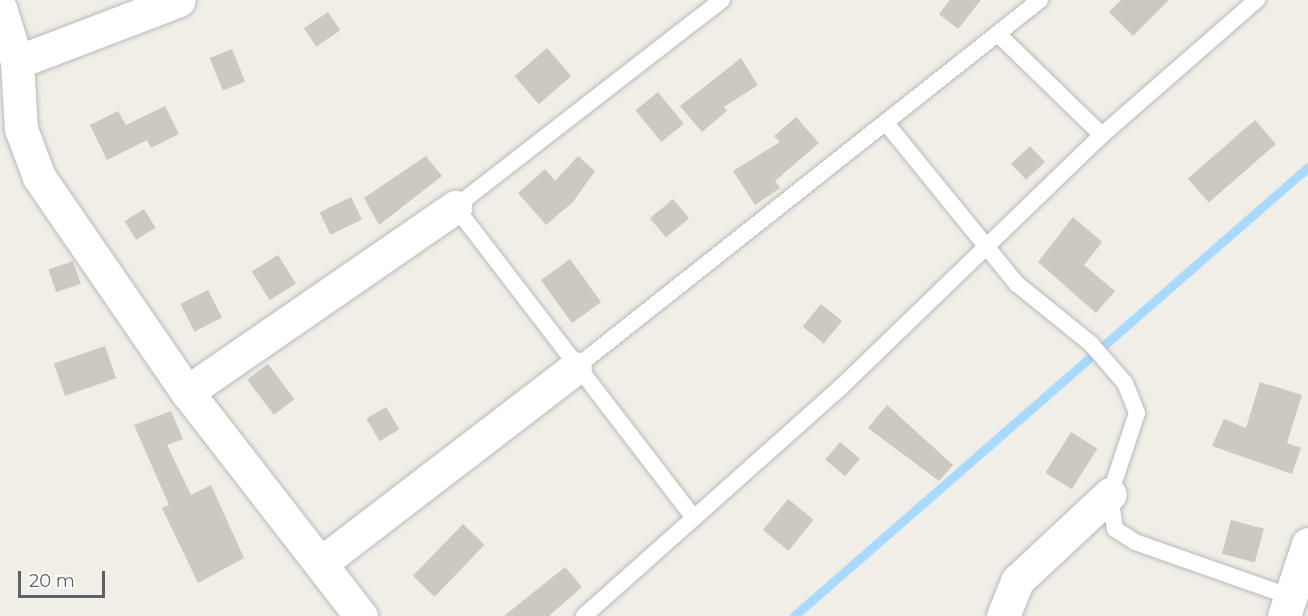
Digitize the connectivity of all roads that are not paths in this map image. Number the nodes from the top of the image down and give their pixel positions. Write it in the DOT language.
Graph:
graph roads {
  1 [pos="179,0"];
  2 [pos="722,0"];
  3 [pos="1040,0"];
  4 [pos="1257,0"];
  5 [pos="0,8"];
  6 [pos="998,34"];
  7 [pos="17,62"];
  8 [pos="886,123"];
  9 [pos="1102,135"];
  10 [pos="455,207"];
  11 [pos="985,248"];
  12 [pos="575,368"];
  13 [pos="187,392"];
  14 [pos="1110,494"];
  15 [pos="694,518"];
  16 [pos="1308,544"];
  17 [pos="321,563"];
  18 [pos="1287,606"];
  19 [pos="361,616"];
  20 [pos="584,616"];
  21 [pos="1003,616"];
  1 -- 7 [label="street"];
  2 -- 10 [label="lane"];
  3 -- 6 [label="lane"];
  4 -- 9 [label="lane"];
  5 -- 7 [label="street"];
  6 -- 8 [label="lane"];
  6 -- 9 [label="lane"];
  7 -- 13 [label="street"];
  8 -- 11 [label="lane"];
  8 -- 12 [label="lane"];
  9 -- 11 [label="lane"];
  10 -- 12 [label="lane"];
  10 -- 13 [label="street"];
  11 -- 14 [label="lane"];
  11 -- 15 [label="lane"];
  12 -- 15 [label="lane"];
  12 -- 17 [label="street"];
  13 -- 17 [label="street"];
  14 -- 18 [label="lane"];
  14 -- 21 [label="street"];
  15 -- 20 [label="lane"];
  16 -- 18 [label="street"];
  17 -- 19 [label="street"];
}
